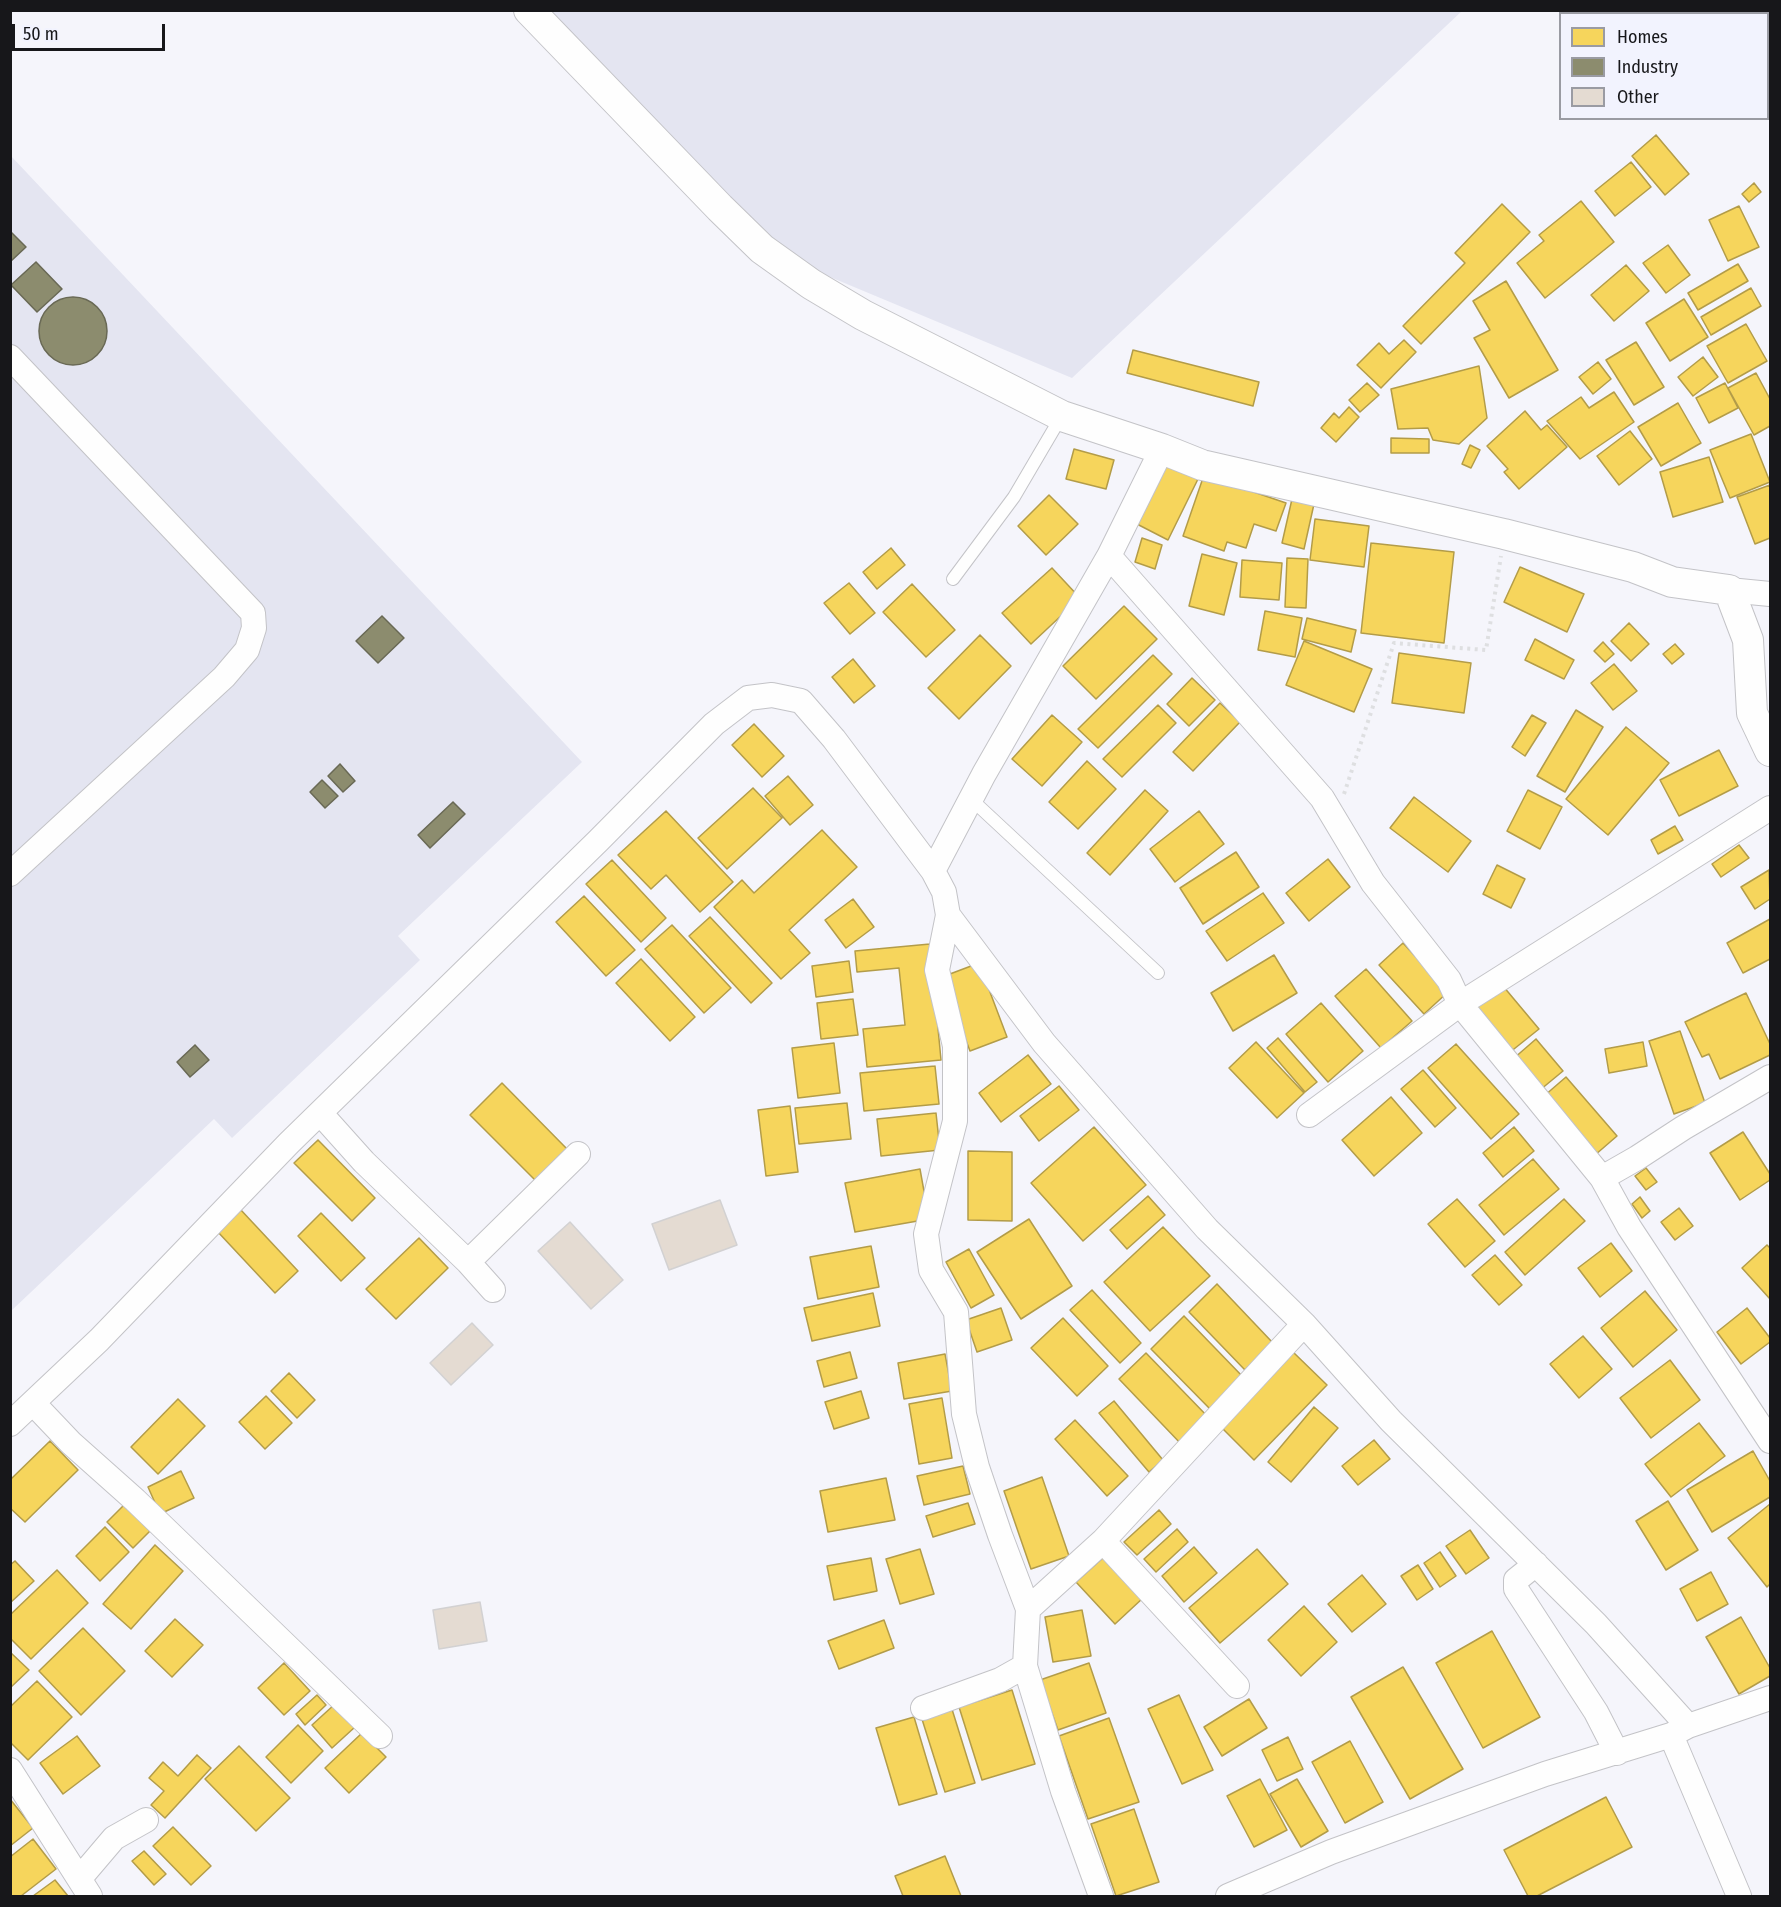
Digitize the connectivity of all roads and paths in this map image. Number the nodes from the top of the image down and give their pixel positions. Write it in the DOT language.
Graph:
graph roads {
  1 [pos="529,10"];
  2 [pos="10,357"];
  3 [pos="1062,416"];
  4 [pos="1162,449"];
  5 [pos="1504,534"];
  6 [pos="1109,556"];
  7 [pos="953,579"];
  8 [pos="1729,590"];
  9 [pos="1770,594"];
  10 [pos="1770,751"];
  11 [pos="971,799"];
  12 [pos="1770,808"];
  13 [pos="1335,820"];
  14 [pos="933,871"];
  15 [pos="10,874"];
  16 [pos="948,915"];
  17 [pos="1158,973"];
  18 [pos="1460,1004"];
  19 [pos="1770,1077"];
  20 [pos="321,1114"];
  21 [pos="1309,1116"];
  22 [pos="578,1154"];
  23 [pos="1602,1178"];
  24 [pos="468,1262"];
  25 [pos="493,1290"];
  26 [pos="1304,1324"];
  27 [pos="33,1403"];
  28 [pos="10,1424"];
  29 [pos="1770,1441"];
  30 [pos="1103,1541"];
  31 [pos="1536,1564"];
  32 [pos="1028,1609"];
  33 [pos="1025,1666"];
  34 [pos="1237,1686"];
  35 [pos="1770,1699"];
  36 [pos="923,1708"];
  37 [pos="1679,1730"];
  38 [pos="380,1736"];
  39 [pos="1617,1752"];
  40 [pos="10,1770"];
  41 [pos="146,1820"];
  42 [pos="85,1887"];
  43 [pos="1101,1896"];
  44 [pos="1228,1896"];
  45 [pos="1739,1896"];
  1 -- 3 [label="street"];
  2 -- 15 [label="street"];
  3 -- 4 [label="street"];
  3 -- 7 [label="lane"];
  4 -- 5 [label="street"];
  4 -- 6 [label="street"];
  5 -- 8 [label="street"];
  5 -- 13 [label="path"];
  6 -- 11 [label="street"];
  6 -- 13 [label="street"];
  8 -- 9 [label="street"];
  8 -- 10 [label="street"];
  11 -- 14 [label="street"];
  11 -- 17 [label="lane"];
  12 -- 18 [label="street"];
  13 -- 18 [label="street"];
  14 -- 16 [label="street"];
  14 -- 20 [label="street"];
  16 -- 26 [label="street"];
  16 -- 32 [label="street"];
  18 -- 21 [label="street"];
  18 -- 23 [label="street"];
  19 -- 23 [label="street"];
  20 -- 24 [label="street"];
  20 -- 27 [label="street"];
  22 -- 24 [label="street"];
  23 -- 29 [label="street"];
  24 -- 25 [label="street"];
  26 -- 30 [label="street"];
  26 -- 31 [label="street"];
  27 -- 28 [label="street"];
  27 -- 38 [label="street"];
  30 -- 32 [label="street"];
  30 -- 34 [label="street"];
  31 -- 37 [label="street"];
  31 -- 39 [label="street"];
  32 -- 33 [label="street"];
  33 -- 36 [label="street"];
  33 -- 43 [label="street"];
  35 -- 37 [label="street"];
  37 -- 39 [label="street"];
  37 -- 45 [label="street"];
  39 -- 44 [label="street"];
  40 -- 42 [label="street"];
  41 -- 42 [label="street"];
}
